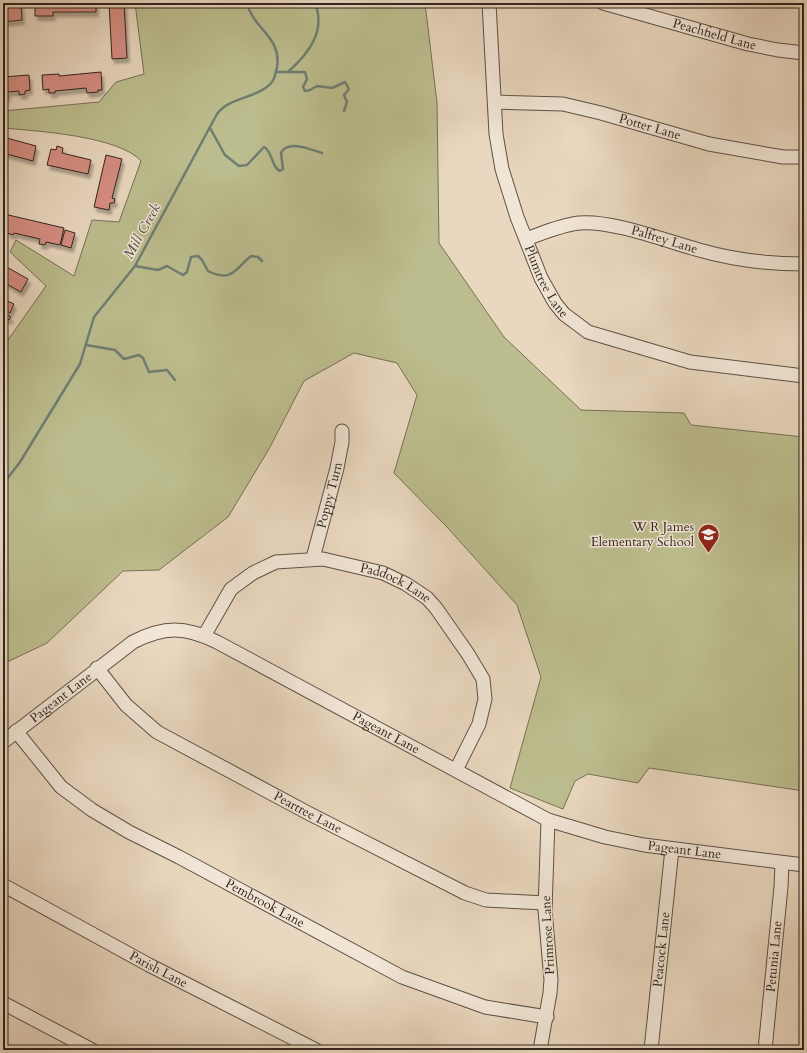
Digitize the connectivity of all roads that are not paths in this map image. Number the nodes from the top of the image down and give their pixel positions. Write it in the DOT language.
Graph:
graph roads {
  1 [pos="490,3"];
  2 [pos="603,3"];
  3 [pos="804,53"];
  4 [pos="495,102"];
  5 [pos="804,157"];
  6 [pos="526,239"];
  7 [pos="804,264"];
  8 [pos="804,376"];
  9 [pos="342,431"];
  10 [pos="313,558"];
  11 [pos="204,636"];
  12 [pos="98,668"];
  13 [pos="16,732"];
  14 [pos="3,742"];
  15 [pos="456,770"];
  16 [pos="548,820"];
  17 [pos="672,850"];
  18 [pos="782,862"];
  19 [pos="804,865"];
  20 [pos="3,885"];
  21 [pos="546,903"];
  22 [pos="3,1004"];
  23 [pos="547,1017"];
  24 [pos="92,1050"];
  25 [pos="316,1050"];
  26 [pos="540,1050"];
  27 [pos="652,1050"];
  28 [pos="765,1050"];
  1 -- 4 [label="street, Plumtree Lane"];
  2 -- 3 [label="street, Peachfield Lane"];
  4 -- 5 [label="street, Potter Lane"];
  4 -- 6 [label="street, Plumtree Lane"];
  6 -- 7 [label="street, Palfrey Lane"];
  6 -- 8 [label="street, Plumtree Lane"];
  9 -- 10 [label="street, Poppy Turn"];
  10 -- 11 [label="street, Paddock Lane"];
  10 -- 15 [label="street, Paddock Lane"];
  11 -- 12 [label="street, Pageant Lane"];
  11 -- 15 [label="street, Pageant Lane"];
  12 -- 13 [label="street, Pageant Lane"];
  12 -- 21 [label="street, Peartree Lane"];
  13 -- 14 [label="street, Pageant Lane"];
  13 -- 23 [label="street, Pembrook Lane"];
  15 -- 16 [label="street, Pageant Lane"];
  16 -- 17 [label="street, Pageant Lane"];
  16 -- 21 [label="street, Primrose Lane"];
  17 -- 18 [label="street, Pageant Lane"];
  17 -- 27 [label="street, Peacock Lane"];
  18 -- 19 [label="street, Pageant Lane"];
  18 -- 28 [label="street, Petunia Lane"];
  20 -- 25 [label="street, Parish Lane"];
  21 -- 23 [label="street, Primrose Lane"];
  22 -- 24 [label="street"];
  23 -- 26 [label="street, Primrose Lane"];
}
